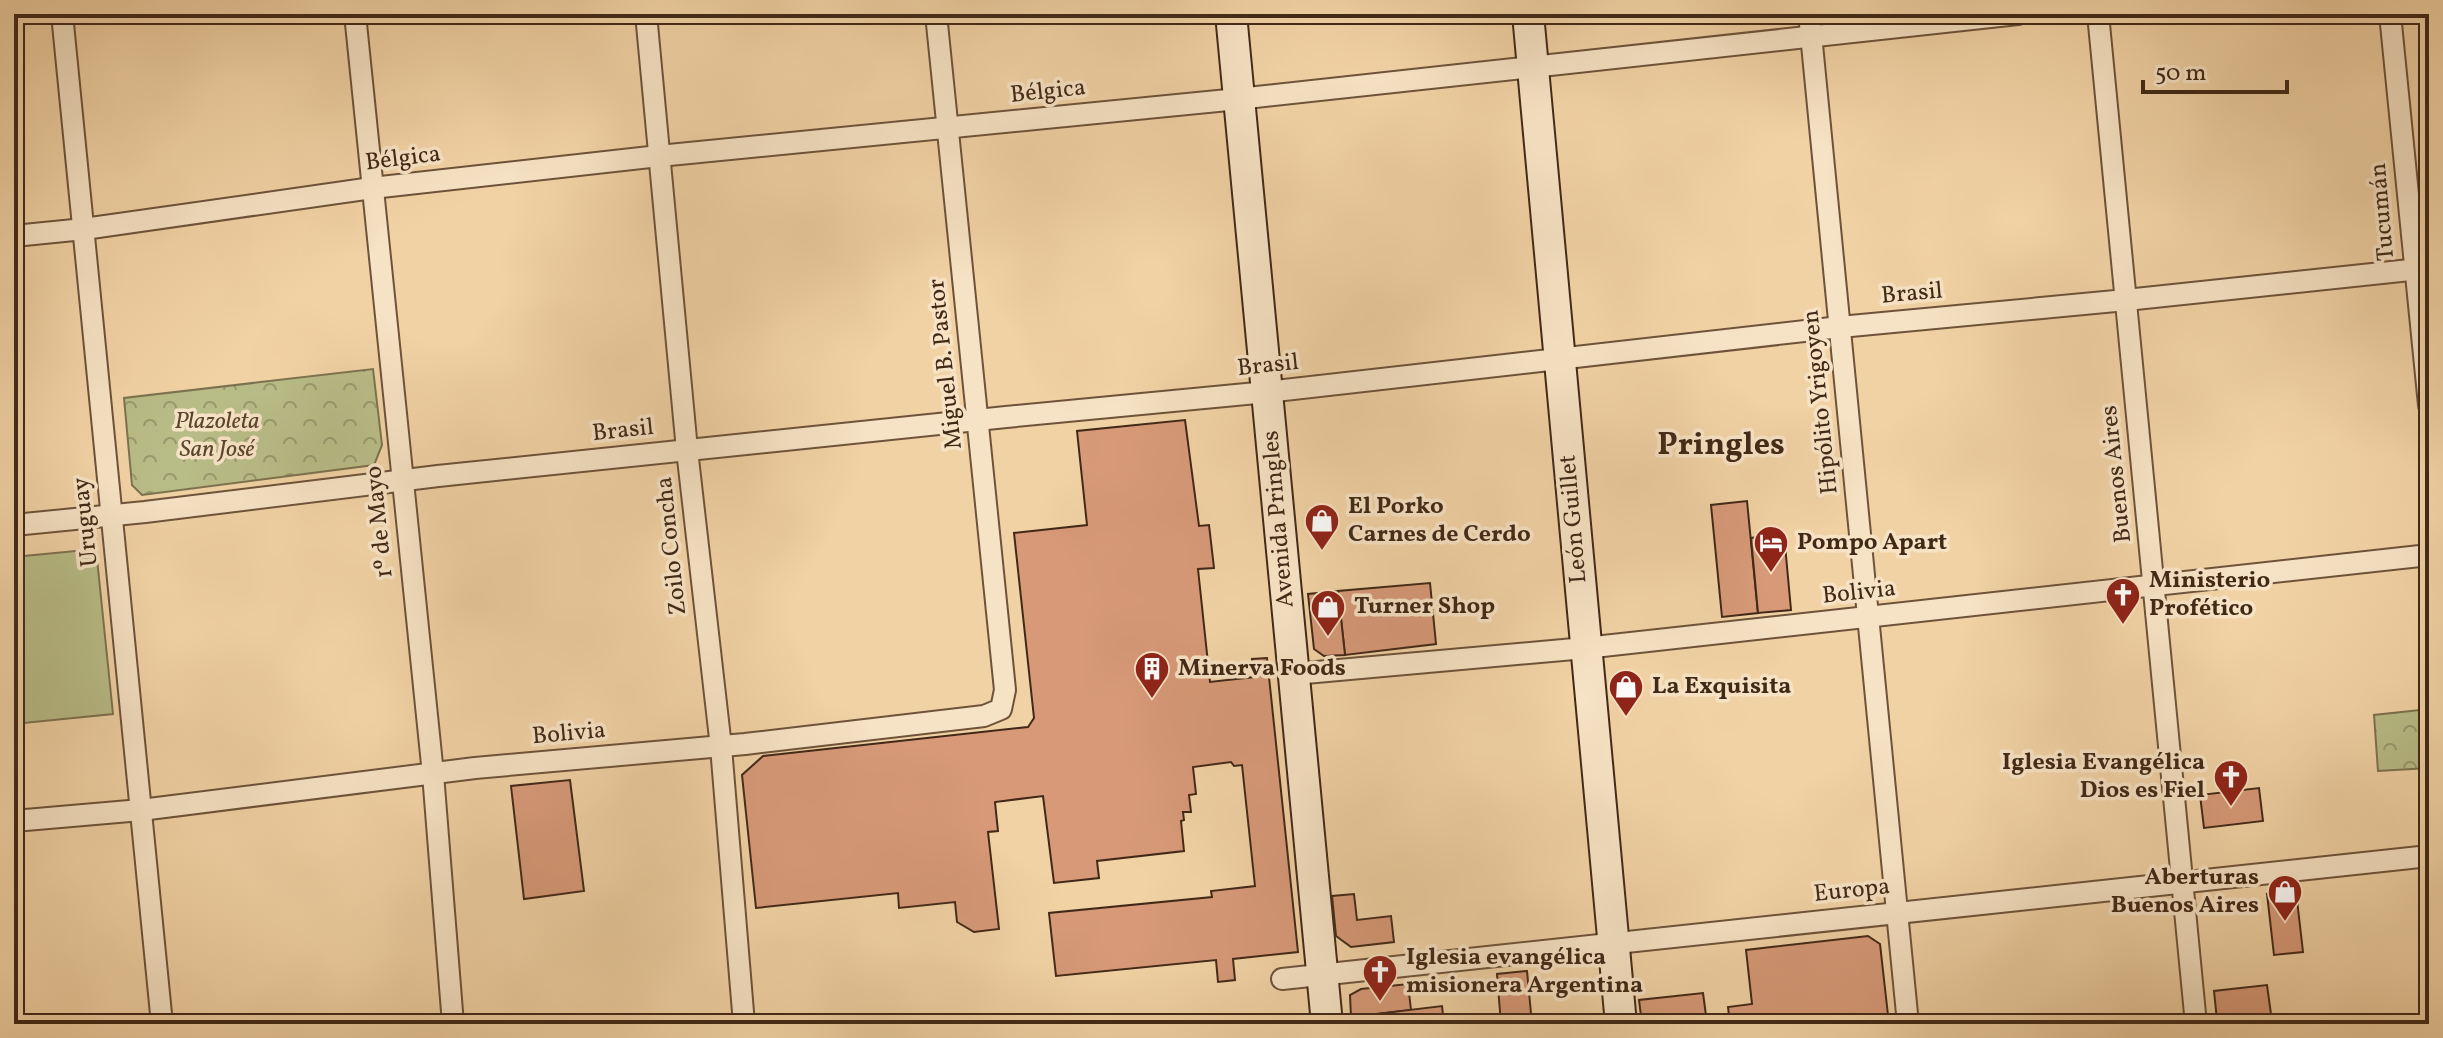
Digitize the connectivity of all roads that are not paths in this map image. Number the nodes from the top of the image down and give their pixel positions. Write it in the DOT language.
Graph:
graph roads {
  1 [pos="62,14"];
  2 [pos="355,14"];
  3 [pos="646,14"];
  4 [pos="936,14"];
  5 [pos="1231,14"];
  6 [pos="1528,14"];
  7 [pos="1809,14"];
  8 [pos="2018,14"];
  9 [pos="2098,14"];
  10 [pos="2390,14"];
  11 [pos="1811,37"];
  12 [pos="1533,68"];
  13 [pos="1238,99"];
  14 [pos="946,128"];
  15 [pos="659,156"];
  16 [pos="372,188"];
  17 [pos="84,229"];
  18 [pos="14,236"];
  19 [pos="2422,268"];
  20 [pos="2126,300"];
  21 [pos="1840,327"];
  22 [pos="1560,359"];
  23 [pos="1267,392"];
  24 [pos="2429,405"];
  25 [pos="978,420"];
  26 [pos="687,450"];
  27 [pos="401,480"];
  28 [pos="112,515"];
  29 [pos="14,525"];
  30 [pos="2429,555"];
  31 [pos="2154,586"];
  32 [pos="1868,618"];
  33 [pos="1585,648"];
  34 [pos="1294,674"];
  35 [pos="1001,709"];
  36 [pos="721,747"];
  37 [pos="433,774"];
  38 [pos="141,810"];
  39 [pos="14,821"];
  40 [pos="2429,856"];
  41 [pos="2182,882"];
  42 [pos="1897,912"];
  43 [pos="1613,943"];
  44 [pos="1323,974"];
  45 [pos="1282,979"];
  46 [pos="162,1024"];
  47 [pos="453,1024"];
  48 [pos="744,1024"];
  49 [pos="1327,1024"];
  50 [pos="1621,1024"];
  51 [pos="1908,1024"];
  52 [pos="2196,1024"];
  1 -- 17 [label="street, Uruguay"];
  2 -- 16 [label="street, 1º de Mayo"];
  3 -- 15 [label="street, Zoilo Concha"];
  4 -- 14 [label="street, Miguel B. Pastor"];
  5 -- 13 [label="main road, Avenida Pringles"];
  6 -- 12 [label="main road, León Guillet"];
  7 -- 11 [label="street, Hipólito Yrigoyen"];
  8 -- 11 [label="street, Bélgica"];
  9 -- 20 [label="street, Buenos Aires"];
  10 -- 19 [label="street, Tucumán"];
  11 -- 12 [label="street, Bélgica"];
  11 -- 21 [label="street, Hipólito Yrigoyen"];
  12 -- 13 [label="street, Bélgica"];
  12 -- 22 [label="main road, León Guillet"];
  13 -- 14 [label="street, Bélgica"];
  13 -- 23 [label="main road, Avenida Pringles"];
  14 -- 15 [label="street, Bélgica"];
  14 -- 25 [label="street, Miguel B. Pastor"];
  15 -- 16 [label="street, Bélgica"];
  15 -- 26 [label="street, Zoilo Concha"];
  16 -- 17 [label="street, Bélgica"];
  16 -- 27 [label="street, 1º de Mayo"];
  17 -- 18 [label="street, Bélgica"];
  17 -- 28 [label="street, Uruguay"];
  19 -- 20 [label="street, Brasil"];
  19 -- 24 [label="street, Tucumán"];
  20 -- 21 [label="street, Brasil"];
  20 -- 31 [label="street, Buenos Aires"];
  21 -- 22 [label="street, Brasil"];
  21 -- 32 [label="street, Hipólito Yrigoyen"];
  22 -- 23 [label="street, Brasil"];
  22 -- 33 [label="main road, León Guillet"];
  23 -- 25 [label="street, Brasil"];
  23 -- 34 [label="main road, Avenida Pringles"];
  25 -- 26 [label="street, Brasil"];
  25 -- 35 [label="street, Miguel B. Pastor"];
  26 -- 27 [label="street, Brasil"];
  26 -- 36 [label="street, Zoilo Concha"];
  27 -- 28 [label="street, Brasil"];
  27 -- 37 [label="street, 1º de Mayo"];
  28 -- 29 [label="street, Brasil"];
  28 -- 38 [label="street, Uruguay"];
  30 -- 31 [label="street, Bolivia"];
  31 -- 32 [label="street, Bolivia"];
  31 -- 41 [label="street, Buenos Aires"];
  32 -- 33 [label="street, Bolivia"];
  32 -- 42 [label="street, Hipólito Yrigoyen"];
  33 -- 34 [label="street, Bolivia"];
  33 -- 43 [label="main road, León Guillet"];
  34 -- 44 [label="main road, Avenida Pringles"];
  35 -- 36 [label="street, Bolivia"];
  36 -- 37 [label="street, Bolivia"];
  36 -- 48 [label="street, Zoilo Concha"];
  37 -- 38 [label="street, Bolivia"];
  37 -- 47 [label="street, 1º de Mayo"];
  38 -- 39 [label="street, Bolivia"];
  38 -- 46 [label="street, Uruguay"];
  40 -- 41 [label="street, Europa"];
  41 -- 42 [label="street, Europa"];
  41 -- 52 [label="street, Buenos Aires"];
  42 -- 43 [label="street, Europa"];
  42 -- 51 [label="street, Hipólito Yrigoyen"];
  43 -- 44 [label="street, Europa"];
  43 -- 50 [label="main road, León Guillet"];
  44 -- 45 [label="street, Europa"];
  44 -- 49 [label="main road, Avenida Pringles"];
}
